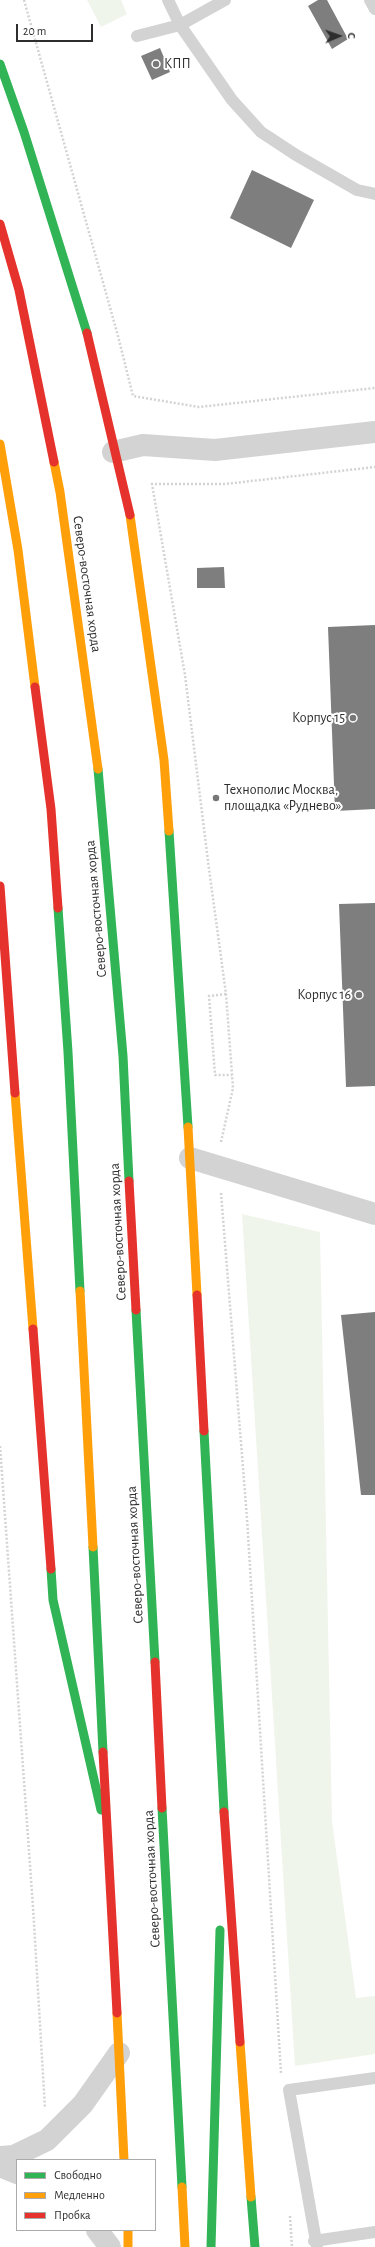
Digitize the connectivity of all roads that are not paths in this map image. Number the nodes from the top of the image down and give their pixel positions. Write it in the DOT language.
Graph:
graph roads {
  1 [pos="168,0"];
  2 [pos="225,0"];
  3 [pos="370,0"];
  4 [pos="375,8"];
  5 [pos="180,25"];
  6 [pos="137,36"];
  7 [pos="0,64"];
  8 [pos="375,194"];
  9 [pos="0,224"];
  10 [pos="375,432"];
  11 [pos="0,444"];
  12 [pos="113,452"];
  13 [pos="0,886"];
  14 [pos="190,1158"];
  15 [pos="375,1214"];
  16 [pos="224,1822"];
  17 [pos="106,1836"];
  18 [pos="221,1901"];
  19 [pos="220,1917"];
  20 [pos="119,2053"];
  21 [pos="375,2078"];
  22 [pos="0,2157"];
  23 [pos="124,2159"];
  24 [pos="0,2166"];
  25 [pos="16,2173"];
  26 [pos="98,2231"];
  27 [pos="128,2231"];
  28 [pos="375,2232"];
  29 [pos="315,2244"];
  30 [pos="110,2247"];
  31 [pos="128,2247"];
  32 [pos="185,2247"];
  33 [pos="212,2247"];
  34 [pos="255,2247"];
  1 -- 5 [label="lane"];
  2 -- 5 [label="lane"];
  3 -- 4 [label="lane"];
  5 -- 6 [label="lane"];
  5 -- 8 [label="lane"];
  7 -- 12 [label="main road"];
  9 -- 32 [label="main road, Северо-восточная хорда"];
  10 -- 12 [label="street"];
  11 -- 17 [label="main road"];
  12 -- 14 [label="main road"];
  13 -- 17 [label="main road"];
  14 -- 15 [label="street"];
  14 -- 16 [label="main road"];
  16 -- 18 [label="main road"];
  16 -- 34 [label="main road"];
  17 -- 20 [label="main road"];
  19 -- 33 [label="main road"];
  20 -- 22 [label="street"];
  20 -- 23 [label="main road"];
  21 -- 29 [label="lane"];
  24 -- 25 [label="street"];
  26 -- 30 [label="street"];
  27 -- 31 [label="main road"];
  28 -- 29 [label="lane"];
}
